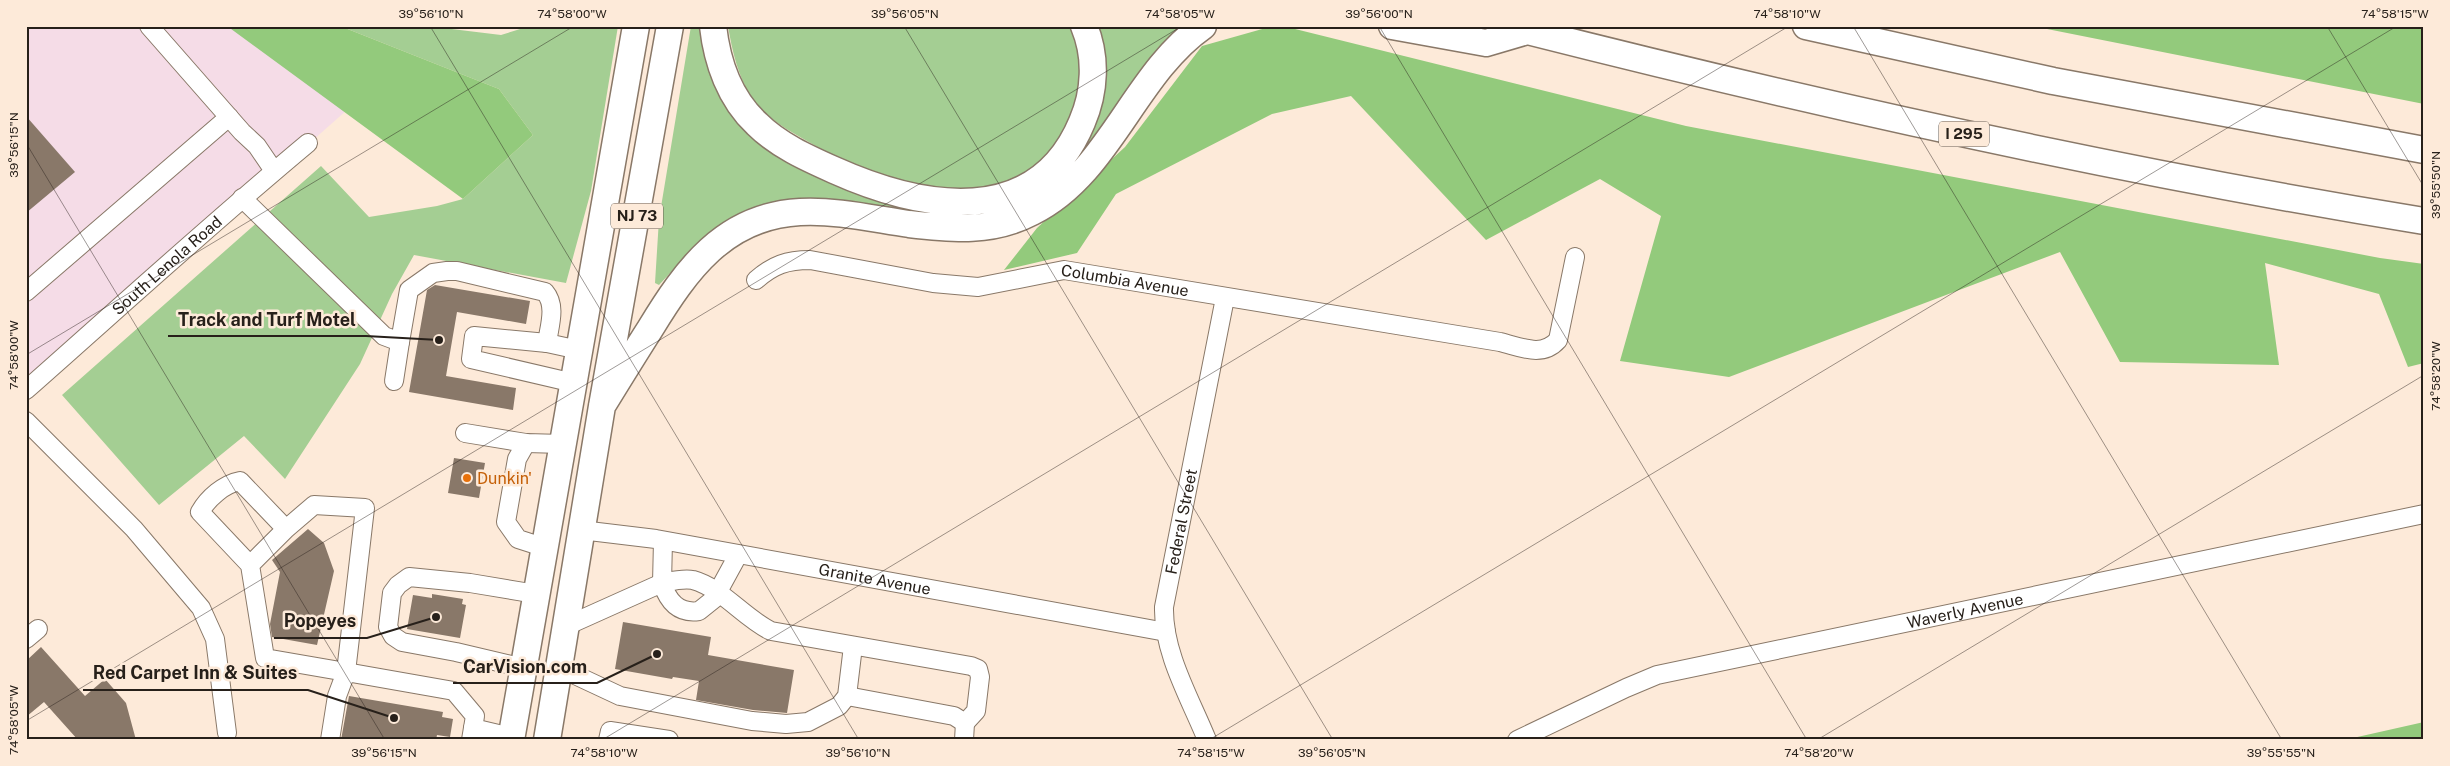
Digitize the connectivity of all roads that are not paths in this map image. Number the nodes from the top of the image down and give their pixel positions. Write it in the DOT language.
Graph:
graph roads {
  1 [pos="149,26"];
  2 [pos="636,26"];
  3 [pos="670,26"];
  4 [pos="713,26"];
  5 [pos="1084,26"];
  6 [pos="1203,26"];
  7 [pos="1392,26"];
  8 [pos="1806,26"];
  9 [pos="1518,29"];
  10 [pos="229,117"];
  11 [pos="308,143"];
  12 [pos="2424,150"];
  13 [pos="274,171"];
  14 [pos="242,198"];
  15 [pos="2424,221"];
  16 [pos="1575,257"];
  17 [pos="756,280"];
  18 [pos="26,292"];
  19 [pos="1225,298"];
  20 [pos="400,342"];
  21 [pos="547,343"];
  22 [pos="579,350"];
  23 [pos="394,381"];
  24 [pos="574,383"];
  25 [pos="26,390"];
  26 [pos="602,406"];
  27 [pos="26,422"];
  28 [pos="465,433"];
  29 [pos="526,443"];
  30 [pos="563,444"];
  31 [pos="2424,514"];
  32 [pos="286,529"];
  33 [pos="581,530"];
  34 [pos="663,541"];
  35 [pos="546,548"];
  36 [pos="738,555"];
  37 [pos="250,565"];
  38 [pos="662,583"];
  39 [pos="718,593"];
  40 [pos="536,594"];
  41 [pos="564,627"];
  42 [pos="1166,632"];
  43 [pos="854,646"];
  44 [pos="558,666"];
  45 [pos="524,668"];
  46 [pos="346,672"];
  47 [pos="847,696"];
  48 [pos="964,731"];
  49 [pos="226,733"];
  50 [pos="472,734"];
  51 [pos="609,736"];
  52 [pos="511,738"];
  53 [pos="330,740"];
  54 [pos="546,740"];
  55 [pos="670,740"];
  56 [pos="1208,740"];
  57 [pos="1517,740"];
  1 -- 10 [label="street"];
  2 -- 22 [label="highway, NJ 73"];
  3 -- 26 [label="highway, NJ 73"];
  4 -- 5 [label="highway"];
  6 -- 26 [label="highway"];
  7 -- 9 [label="highway"];
  8 -- 12 [label="highway"];
  9 -- 15 [label="highway, I 295"];
  10 -- 13 [label="street"];
  10 -- 18 [label="street"];
  11 -- 13 [label="street, South Lenola Road"];
  13 -- 14 [label="street, South Lenola Road"];
  14 -- 20 [label="street"];
  14 -- 25 [label="street, South Lenola Road"];
  16 -- 19 [label="street, Columbia Avenue"];
  17 -- 19 [label="street, Columbia Avenue"];
  19 -- 42 [label="street, Federal Street"];
  20 -- 21 [label="street"];
  20 -- 23 [label="street"];
  21 -- 22 [label="street"];
  21 -- 24 [label="street"];
  22 -- 24 [label="highway, NJ 73"];
  24 -- 30 [label="highway, NJ 73"];
  26 -- 33 [label="highway, NJ 73"];
  27 -- 49 [label="street"];
  28 -- 29 [label="street"];
  29 -- 30 [label="street"];
  29 -- 35 [label="street"];
  30 -- 35 [label="highway, NJ 73"];
  31 -- 57 [label="street, Waverly Avenue"];
  32 -- 37 [label="street"];
  32 -- 37 [label="street"];
  32 -- 46 [label="street"];
  33 -- 34 [label="street, Granite Avenue"];
  33 -- 41 [label="highway, NJ 73"];
  34 -- 36 [label="street, Granite Avenue"];
  34 -- 38 [label="street"];
  35 -- 40 [label="highway, NJ 73"];
  36 -- 39 [label="street"];
  36 -- 42 [label="street, Granite Avenue"];
  37 -- 46 [label="street"];
  38 -- 39 [label="street"];
  38 -- 39 [label="street"];
  38 -- 41 [label="street"];
  39 -- 43 [label="street"];
  40 -- 45 [label="highway, NJ 73"];
  40 -- 45 [label="street"];
  41 -- 44 [label="highway, NJ 73"];
  42 -- 56 [label="street, Federal Street"];
  43 -- 47 [label="street"];
  43 -- 48 [label="street"];
  44 -- 47 [label="street"];
  44 -- 54 [label="highway, NJ 73"];
  45 -- 52 [label="highway, NJ 73"];
  46 -- 50 [label="street"];
  46 -- 53 [label="street"];
  47 -- 48 [label="street"];
  50 -- 52 [label="street"];
  51 -- 55 [label="street"];
}
